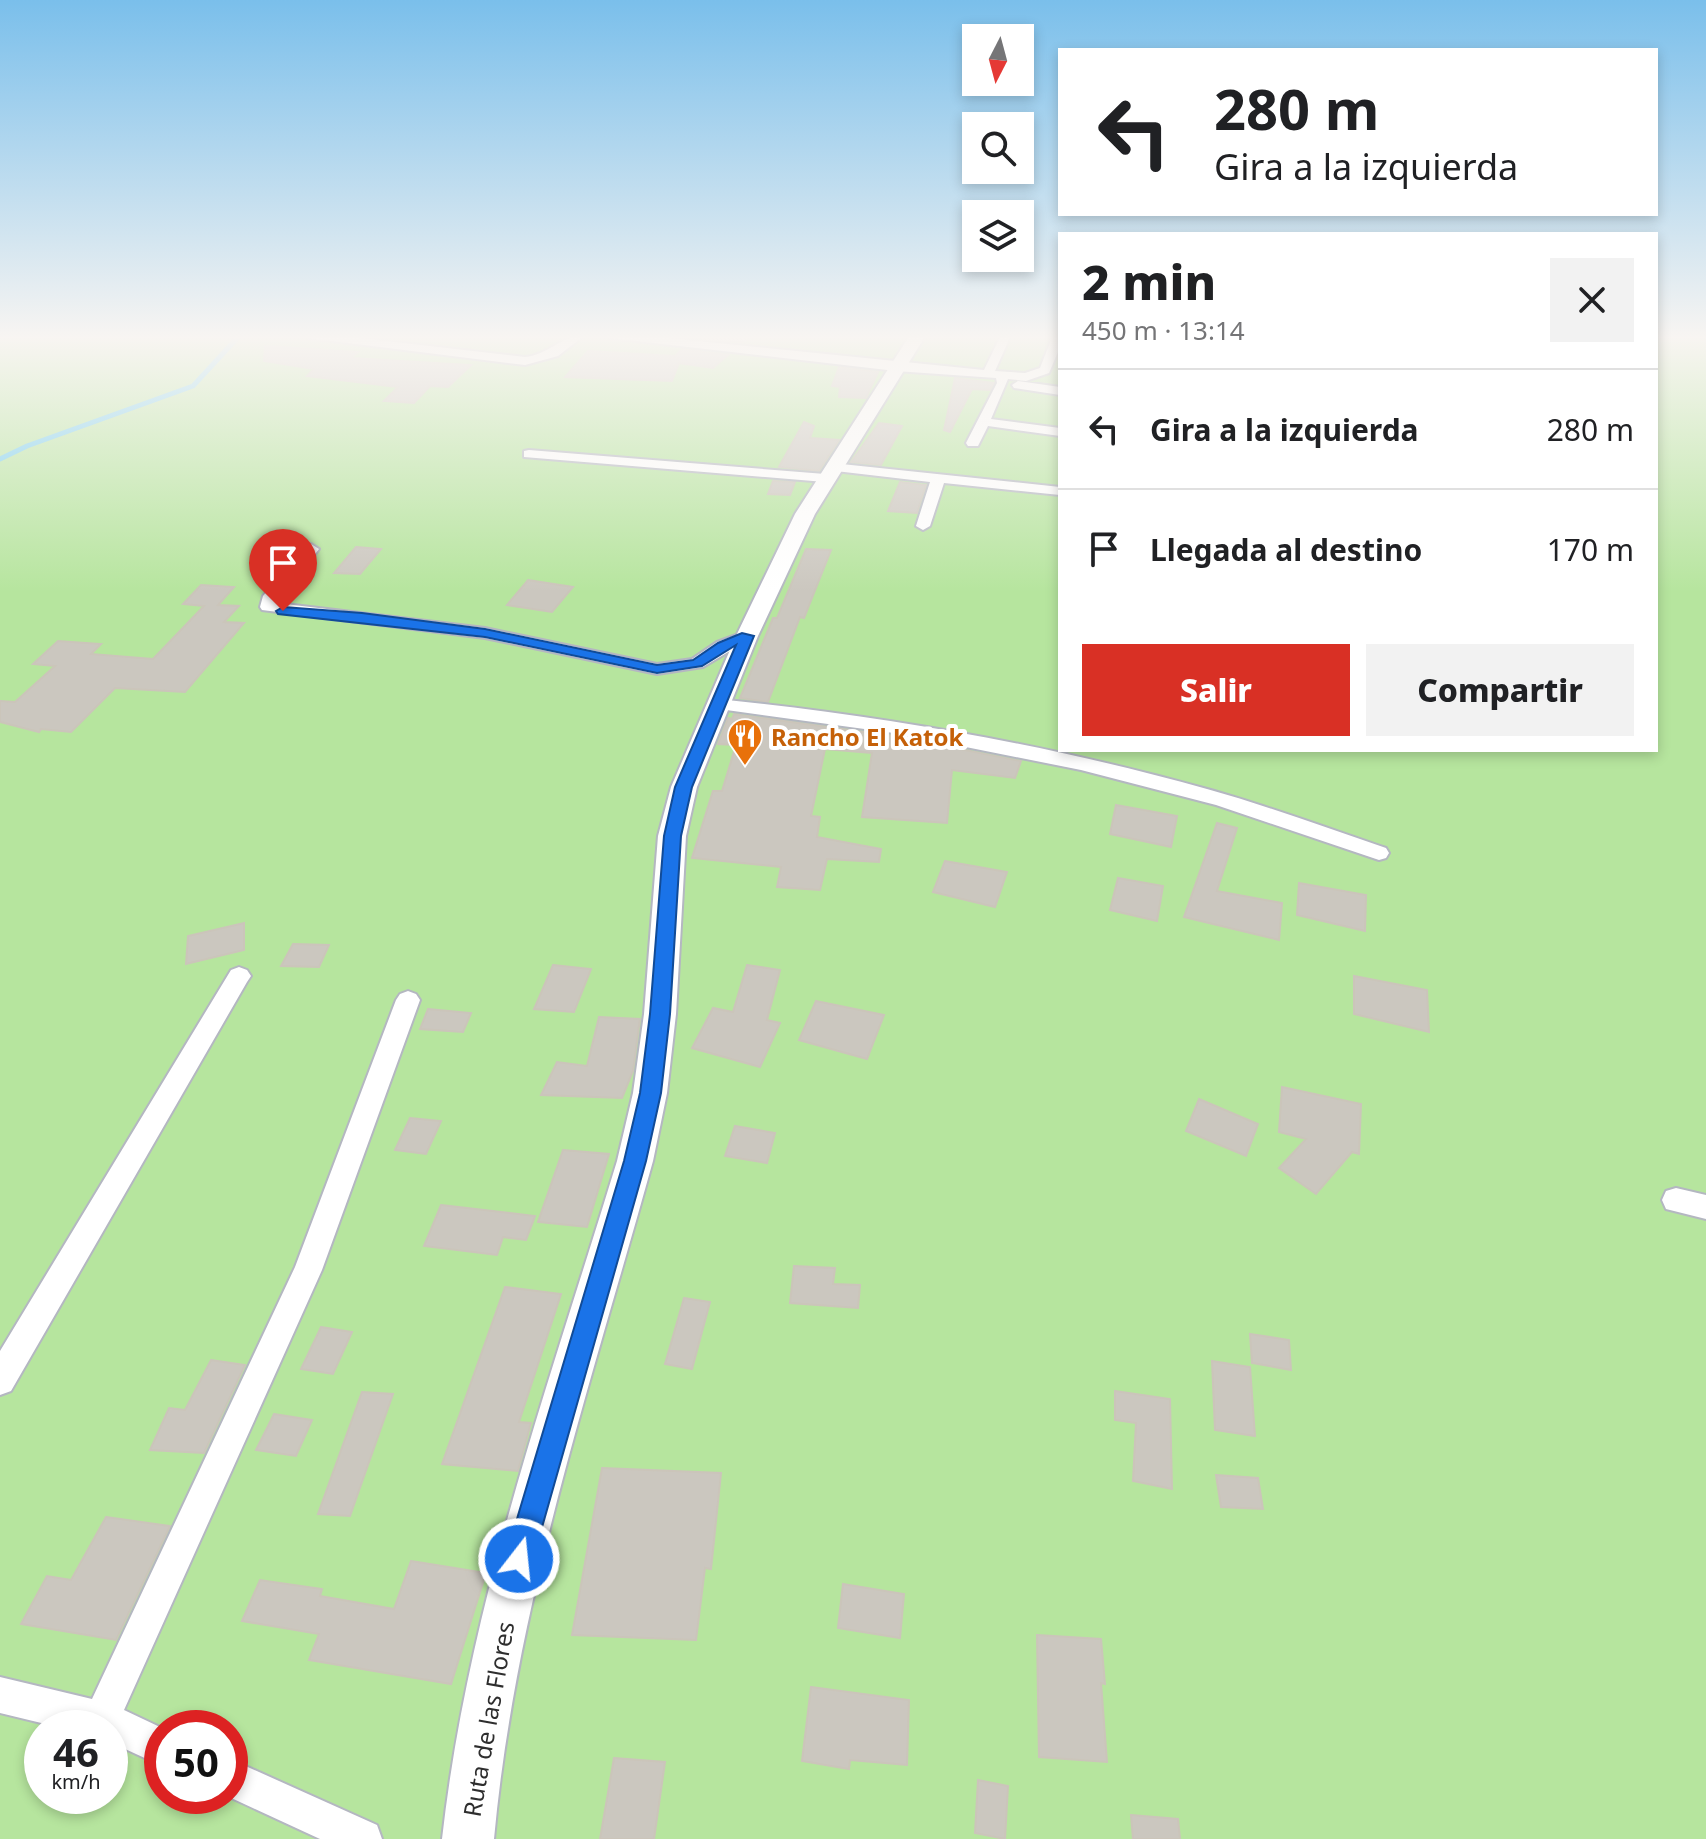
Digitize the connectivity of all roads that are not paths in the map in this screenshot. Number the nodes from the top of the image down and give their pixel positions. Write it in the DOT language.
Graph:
graph roads {
  1 [pos="861,421"];
  2 [pos="985,422"];
  3 [pos="1058,432"];
  4 [pos="973,443"];
  5 [pos="529,454"];
  6 [pos="828,472"];
  7 [pos="938,479"];
  8 [pos="1058,491"];
  9 [pos="923,526"];
  10 [pos="311,549"];
  11 [pos="747,636"];
  12 [pos="718,704"];
  13 [pos="1379,853"];
  14 [pos="239,976"];
  15 [pos="408,1000"];
  16 [pos="1676,1200"];
  17 [pos="1706,1207"];
  18 [pos="0,1380"];
  19 [pos="0,1695"];
  20 [pos="63,1710"];
  21 [pos="105,1710"];
  22 [pos="248,1786"];
  23 [pos="363,1839"];
  24 [pos="468,1839"];
  1 -- 6 [label="main road, Ruta de las Flores"];
  2 -- 3 [label="street"];
  2 -- 4 [label="street"];
  5 -- 6 [label="street"];
  6 -- 7 [label="street"];
  6 -- 11 [label="main road, Ruta de las Flores"];
  7 -- 8 [label="street"];
  7 -- 9 [label="street"];
  10 -- 11 [label="street"];
  11 -- 12 [label="main road, Ruta de las Flores"];
  12 -- 13 [label="street"];
  12 -- 24 [label="main road, Ruta de las Flores"];
  14 -- 18 [label="street"];
  15 -- 21 [label="street"];
  16 -- 17 [label="street"];
  19 -- 20 [label="street"];
  22 -- 23 [label="street"];
}
